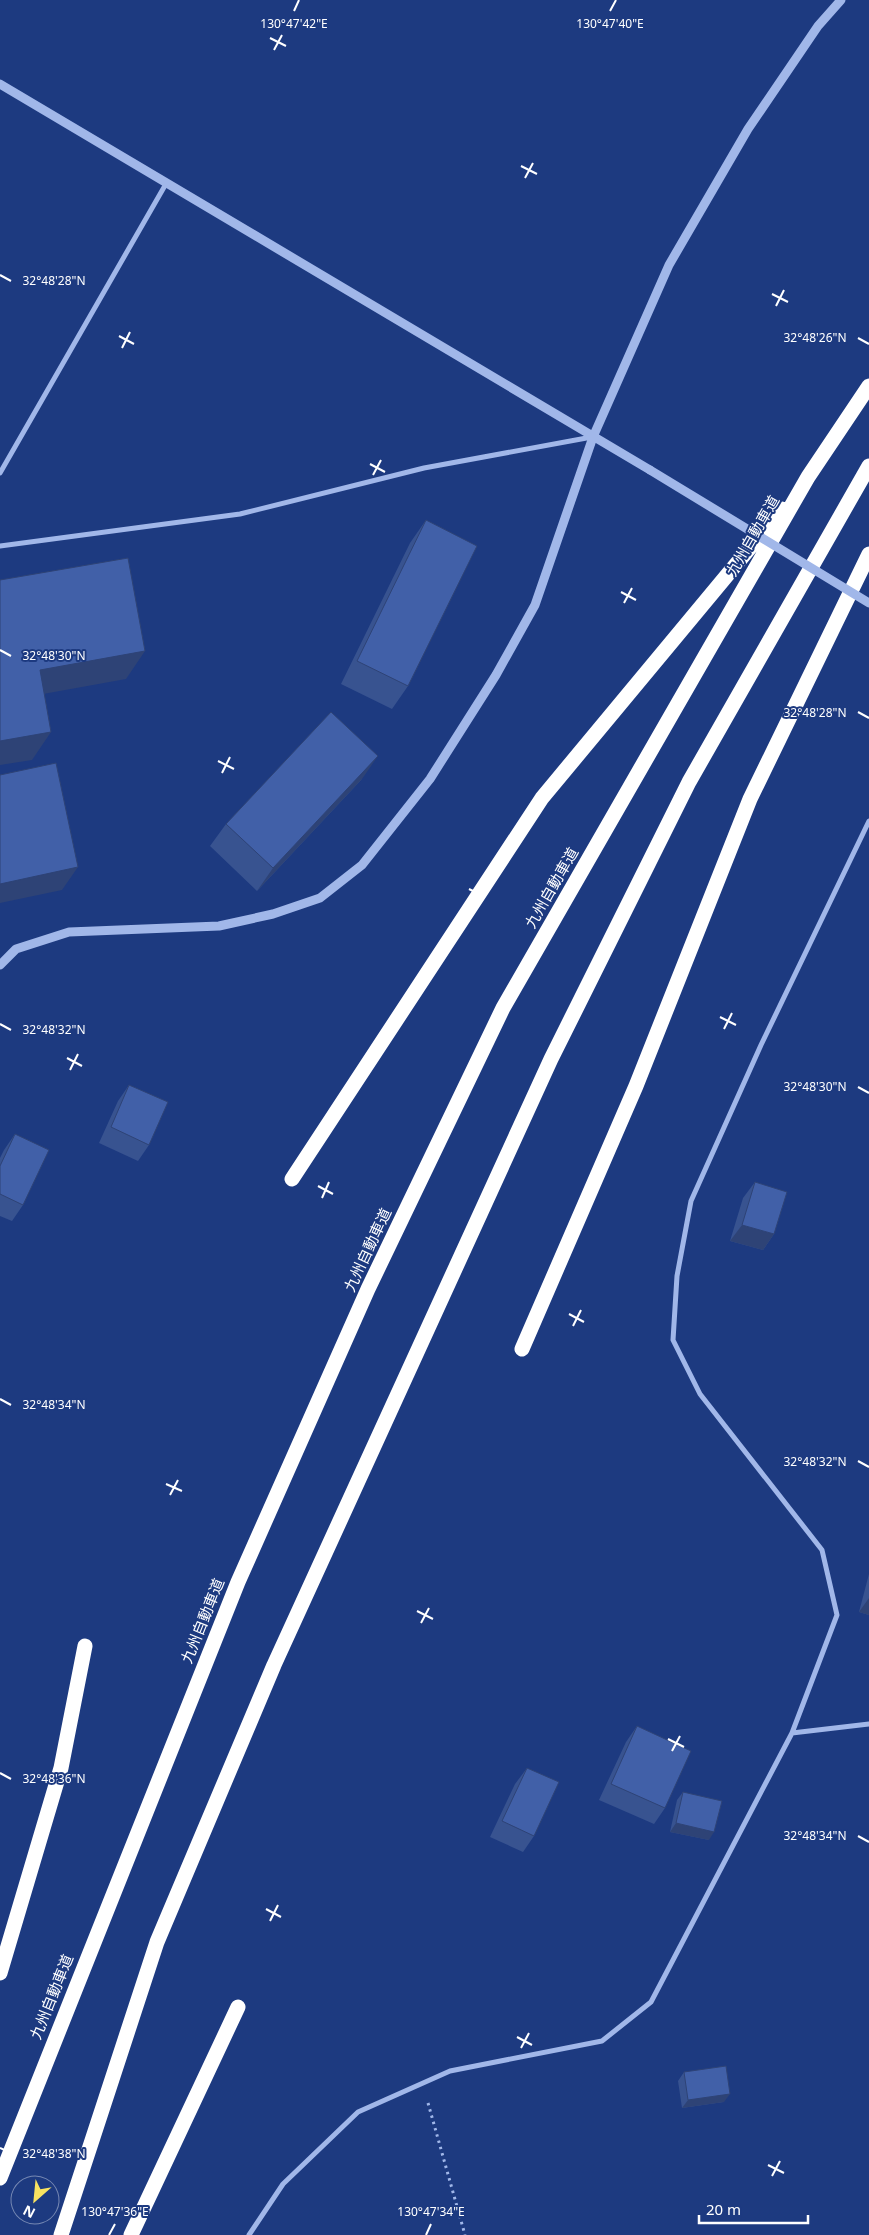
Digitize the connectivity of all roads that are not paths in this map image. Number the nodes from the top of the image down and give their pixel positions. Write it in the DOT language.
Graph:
graph roads {
  1 [pos="841,0"];
  2 [pos="0,84"];
  3 [pos="167,182"];
  4 [pos="869,386"];
  5 [pos="593,437"];
  6 [pos="869,466"];
  7 [pos="0,473"];
  8 [pos="808,477"];
  9 [pos="0,546"];
  10 [pos="869,554"];
  11 [pos="869,603"];
  12 [pos="869,821"];
  13 [pos="0,965"];
  14 [pos="292,1179"];
  15 [pos="522,1349"];
  16 [pos="85,1646"];
  17 [pos="869,1724"];
  18 [pos="792,1733"];
  19 [pos="0,1973"];
  20 [pos="238,2007"];
  21 [pos="0,2178"];
  22 [pos="61,2235"];
  23 [pos="131,2235"];
  24 [pos="249,2235"];
  1 -- 5 [label="street"];
  2 -- 3 [label="street"];
  3 -- 5 [label="street"];
  3 -- 7 [label="street"];
  4 -- 8 [label="highway, 九州自動車道"];
  5 -- 9 [label="street"];
  5 -- 11 [label="street, bridge"];
  5 -- 13 [label="street"];
  6 -- 22 [label="highway"];
  8 -- 14 [label="highway"];
  8 -- 21 [label="highway, 九州自動車道"];
  10 -- 15 [label="highway"];
  12 -- 18 [label="street"];
  16 -- 19 [label="highway"];
  17 -- 18 [label="street"];
  18 -- 24 [label="street"];
  20 -- 23 [label="highway"];
}
